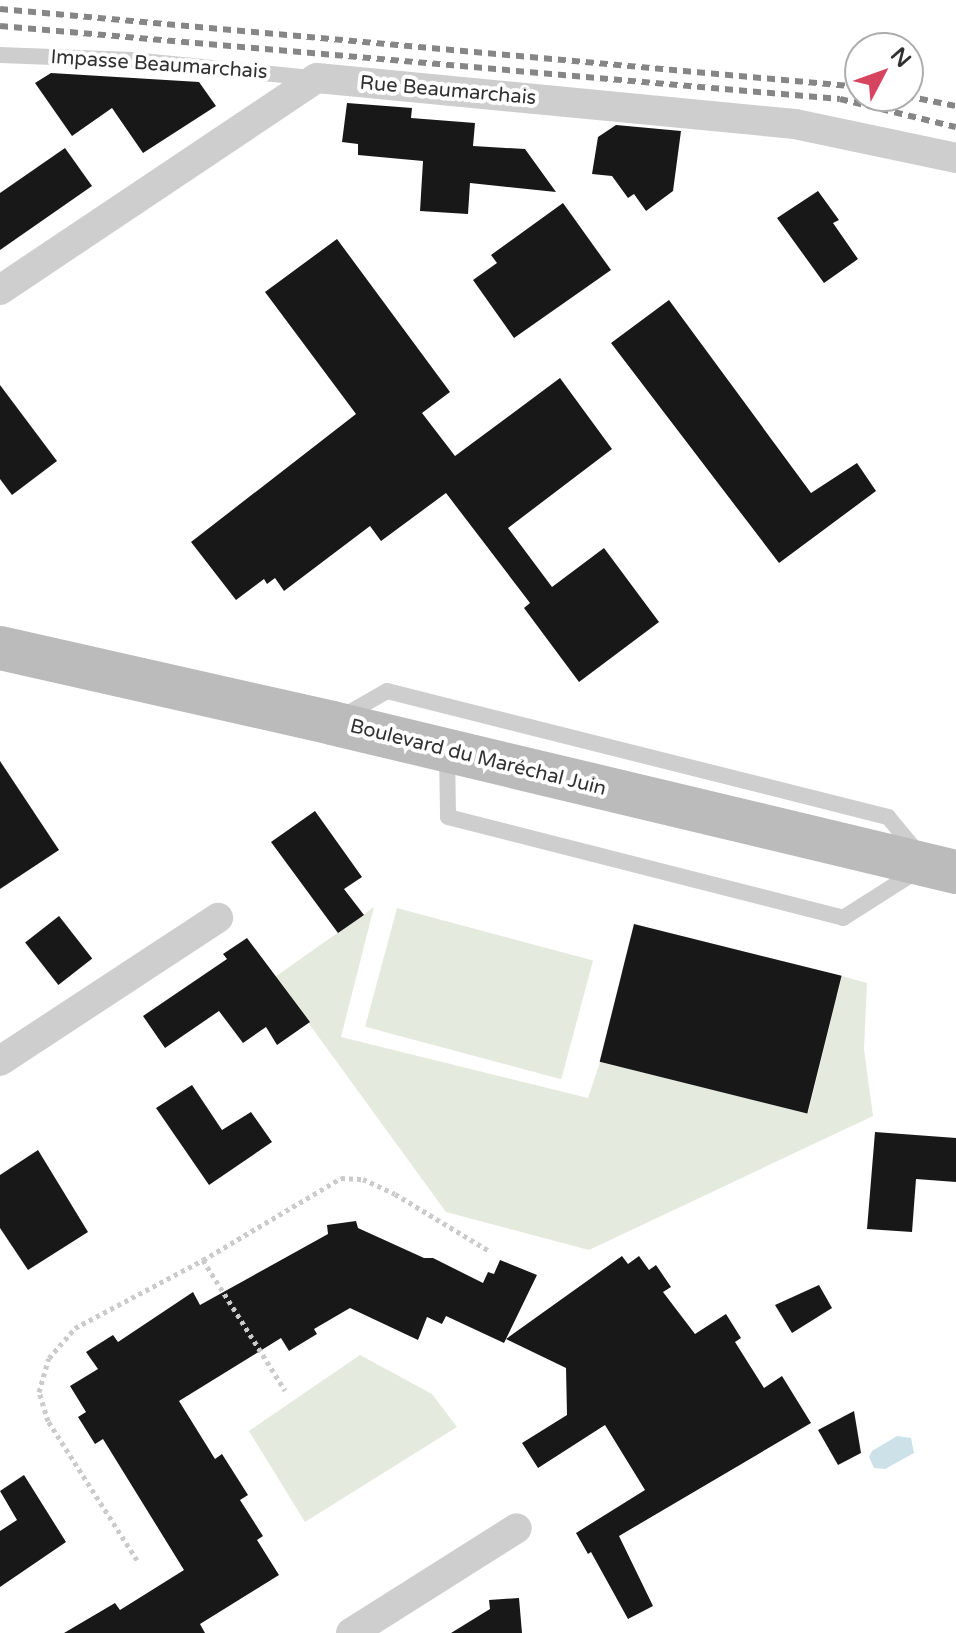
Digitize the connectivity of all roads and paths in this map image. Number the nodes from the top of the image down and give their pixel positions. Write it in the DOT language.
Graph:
graph roads {
  1 [pos="0,55"];
  2 [pos="317,78"];
  3 [pos="956,158"];
  4 [pos="0,290"];
  5 [pos="0,648"];
  6 [pos="332,723"];
  7 [pos="447,750"];
  8 [pos="942,868"];
  9 [pos="218,918"];
  10 [pos="0,1061"];
  11 [pos="488,1250"];
  12 [pos="203,1260"];
  13 [pos="285,1390"];
  14 [pos="517,1528"];
  15 [pos="137,1560"];
  16 [pos="351,1633"];
  1 -- 2 [label="lane, Impasse Beaumarchais"];
  2 -- 3 [label="street, Rue Beaumarchais"];
  2 -- 4 [label="street"];
  5 -- 6 [label="main road, Boulevard du Maréchal Juin"];
  6 -- 7 [label="main road, Boulevard du Maréchal Juin"];
  6 -- 8 [label="lane"];
  7 -- 8 [label="main road, Boulevard du Maréchal Juin"];
  7 -- 8 [label="lane"];
  9 -- 10 [label="street"];
  11 -- 12 [label="path"];
  12 -- 13 [label="path"];
  12 -- 15 [label="path"];
  14 -- 16 [label="street"];
}
